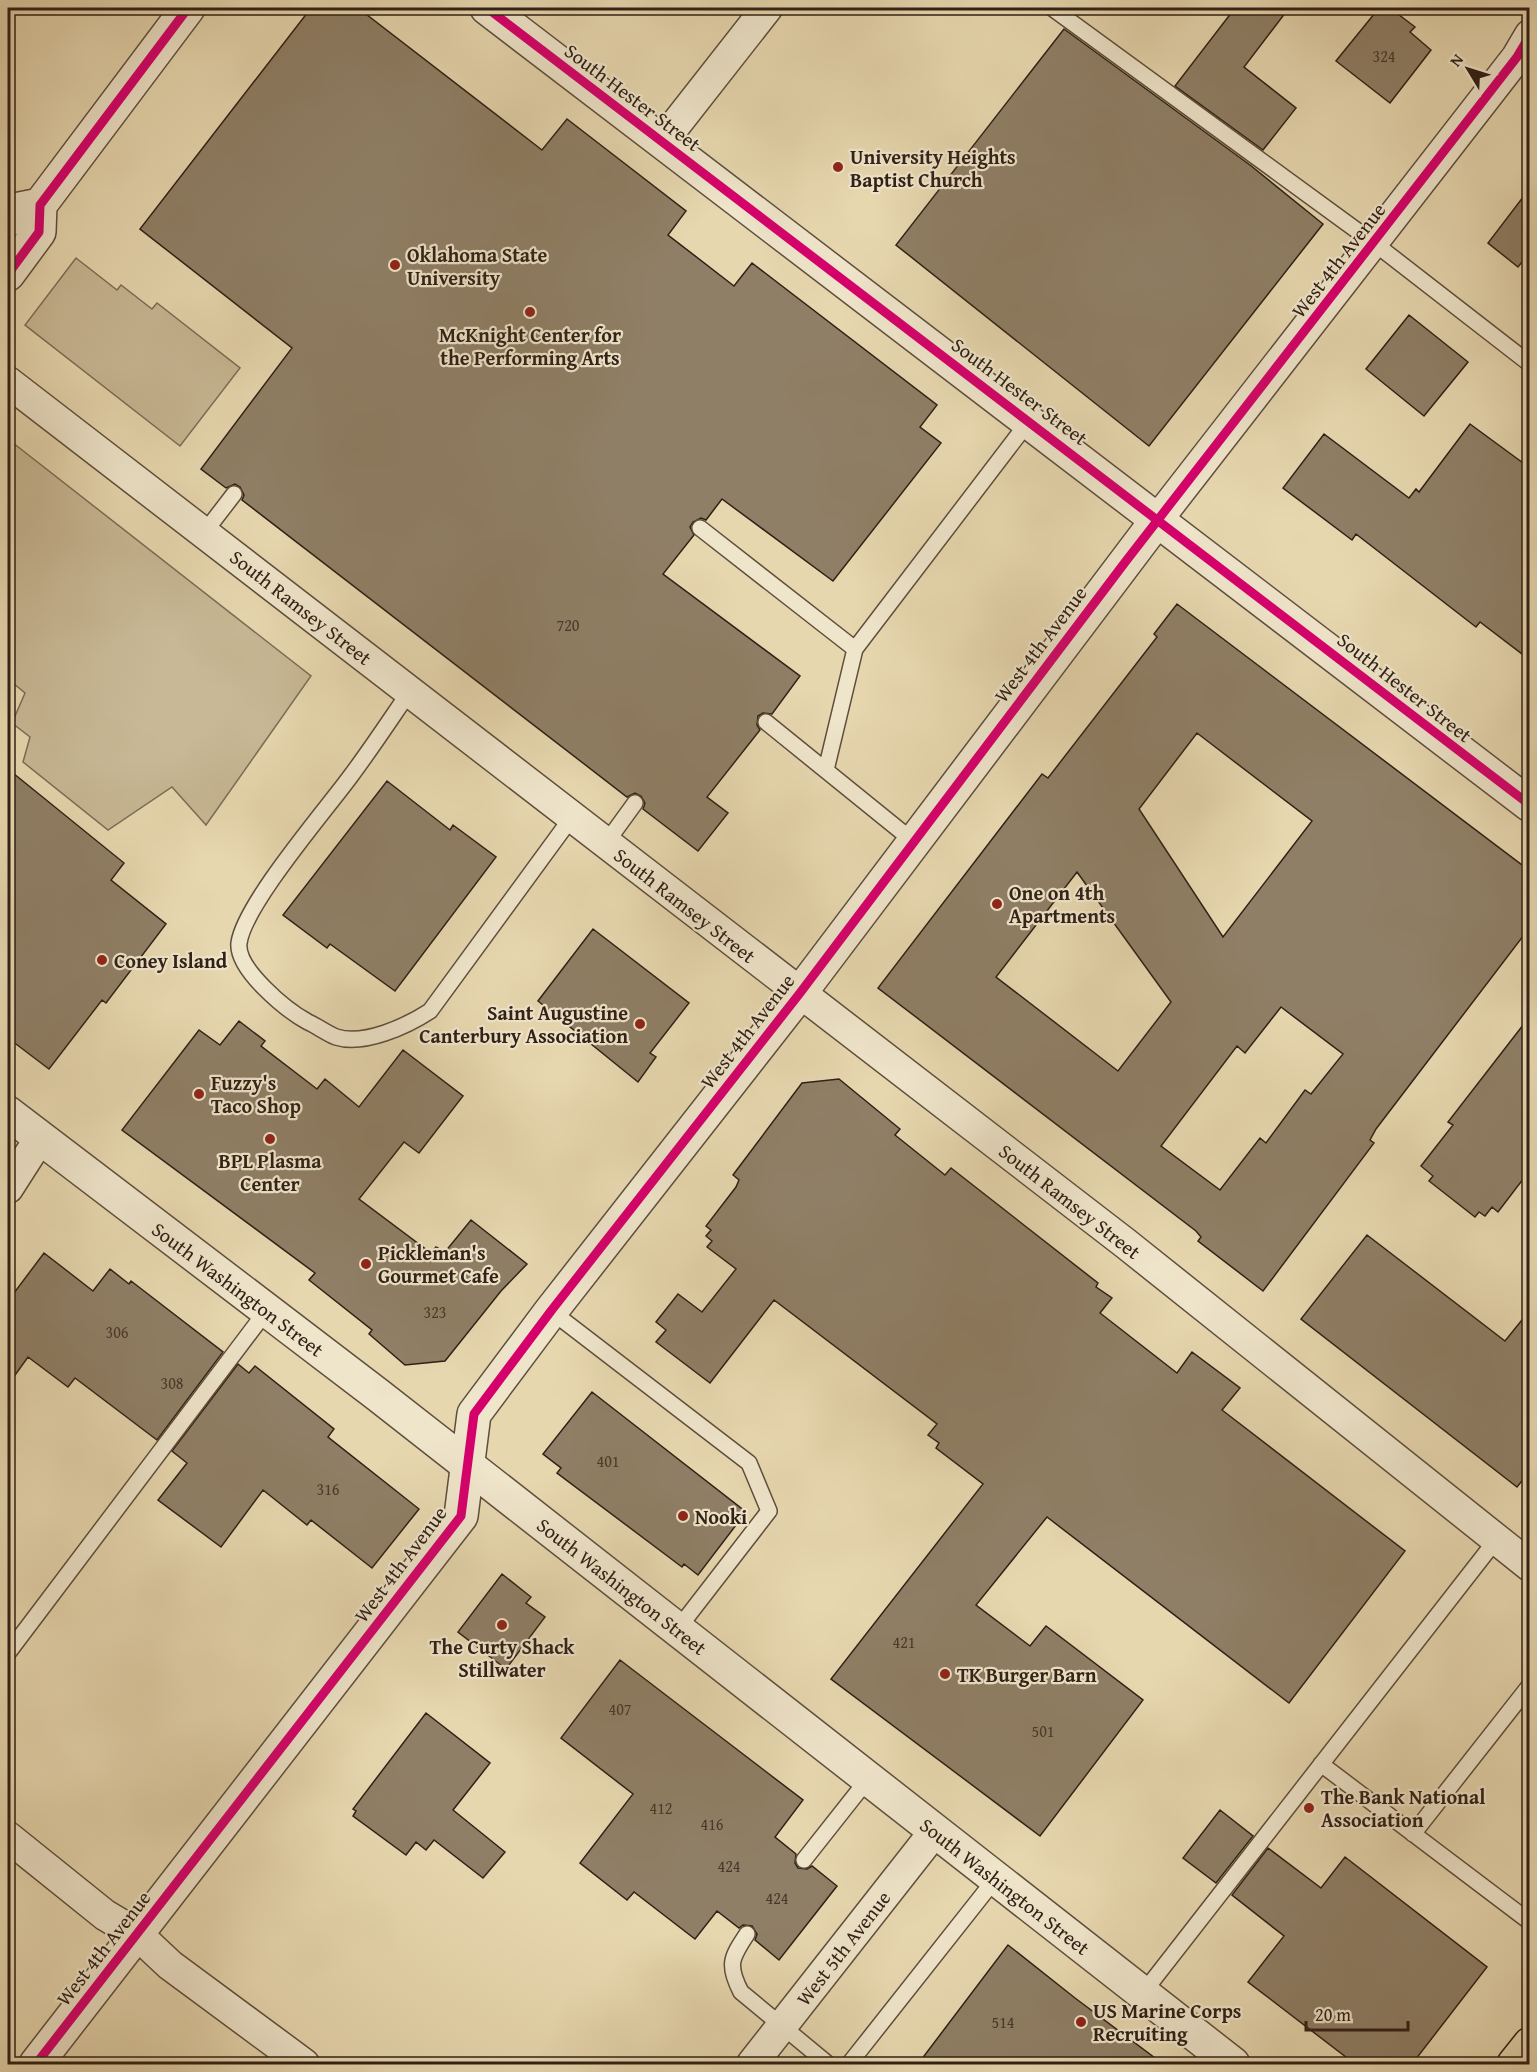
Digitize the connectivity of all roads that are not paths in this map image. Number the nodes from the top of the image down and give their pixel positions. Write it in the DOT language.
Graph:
graph roads {
  1 [pos="188,8"];
  2 [pos="487,8"];
  3 [pos="767,8"];
  4 [pos="1052,8"];
  5 [pos="1530,35"];
  6 [pos="662,142"];
  7 [pos="40,205"];
  8 [pos="8,220"];
  9 [pos="1374,243"];
  10 [pos="8,274"];
  11 [pos="1530,364"];
  12 [pos="8,382"];
  13 [pos="1029,421"];
  14 [pos="234,494"];
  15 [pos="1158,519"];
  16 [pos="700,528"];
  17 [pos="204,533"];
  18 [pos="855,649"];
  19 [pos="410,691"];
  20 [pos="766,722"];
  21 [pos="826,770"];
  22 [pos="635,803"];
  23 [pos="1530,805"];
  24 [pos="572,817"];
  25 [pos="914,841"];
  26 [pos="606,843"];
  27 [pos="800,993"];
  28 [pos="8,1113"];
  29 [pos="40,1138"];
  30 [pos="8,1188"];
  31 [pos="267,1310"];
  32 [pos="551,1311"];
  33 [pos="467,1465"];
  34 [pos="1496,1540"];
  35 [pos="1530,1566"];
  36 [pos="677,1630"];
  37 [pos="8,1653"];
  38 [pos="1530,1685"];
  39 [pos="1321,1764"];
  40 [pos="868,1779"];
  41 [pos="935,1831"];
  42 [pos="1413,1834"];
  43 [pos="8,1838"];
  44 [pos="804,1860"];
  45 [pos="996,1878"];
  46 [pos="1530,1922"];
  47 [pos="137,1934"];
  48 [pos="747,1935"];
  49 [pos="1143,1993"];
  50 [pos="781,2027"];
  51 [pos="1530,2044"];
  52 [pos="36,2064"];
  53 [pos="304,2064"];
  54 [pos="752,2064"];
  55 [pos="828,2064"];
  56 [pos="849,2064"];
  57 [pos="1233,2064"];
  58 [pos="1514,2064"];
  1 -- 7 [label="street"];
  2 -- 6 [label="street, South Hester Street"];
  3 -- 6 [label="street"];
  4 -- 9 [label="lane"];
  5 -- 9 [label="street, West 4th Avenue"];
  6 -- 13 [label="street, South Hester Street"];
  7 -- 8 [label="street"];
  7 -- 10 [label="street"];
  9 -- 11 [label="lane"];
  9 -- 15 [label="street, West 4th Avenue"];
  12 -- 17 [label="street, South Ramsey Street"];
  13 -- 15 [label="street, South Hester Street"];
  13 -- 18 [label="lane"];
  14 -- 17 [label="lane"];
  15 -- 23 [label="street, South Hester Street"];
  15 -- 25 [label="street, West 4th Avenue"];
  16 -- 18 [label="lane"];
  17 -- 19 [label="street, South Ramsey Street"];
  18 -- 21 [label="lane"];
  19 -- 24 [label="street, South Ramsey Street"];
  19 -- 24 [label="lane"];
  20 -- 21 [label="lane"];
  21 -- 25 [label="lane"];
  22 -- 26 [label="lane"];
  24 -- 26 [label="street, South Ramsey Street"];
  25 -- 27 [label="street, West 4th Avenue"];
  26 -- 27 [label="street, South Ramsey Street"];
  27 -- 32 [label="street, West 4th Avenue"];
  27 -- 34 [label="street, South Ramsey Street"];
  28 -- 29 [label="street, South Washington Street"];
  29 -- 30 [label="street"];
  29 -- 31 [label="street, South Washington Street"];
  31 -- 33 [label="street, South Washington Street"];
  31 -- 37 [label="lane"];
  32 -- 33 [label="street, West 4th Avenue"];
  32 -- 36 [label="lane"];
  33 -- 36 [label="street, South Washington Street"];
  33 -- 47 [label="street, West 4th Avenue"];
  34 -- 35 [label="street, South Ramsey Street"];
  34 -- 39 [label="lane"];
  36 -- 40 [label="street, South Washington Street"];
  38 -- 42 [label="lane"];
  39 -- 42 [label="lane"];
  39 -- 49 [label="lane"];
  40 -- 41 [label="street, South Washington Street"];
  40 -- 44 [label="lane"];
  41 -- 45 [label="street, South Washington Street"];
  41 -- 50 [label="street, West 5th Avenue"];
  42 -- 46 [label="lane"];
  43 -- 47 [label="street"];
  45 -- 49 [label="street, South Washington Street"];
  45 -- 56 [label="lane"];
  47 -- 52 [label="street, West 4th Avenue"];
  47 -- 53 [label="street"];
  48 -- 50 [label="lane"];
  49 -- 57 [label="street, South Washington Street"];
  50 -- 54 [label="street, West 5th Avenue"];
  50 -- 55 [label="lane"];
  51 -- 58 [label="highway"];
}
